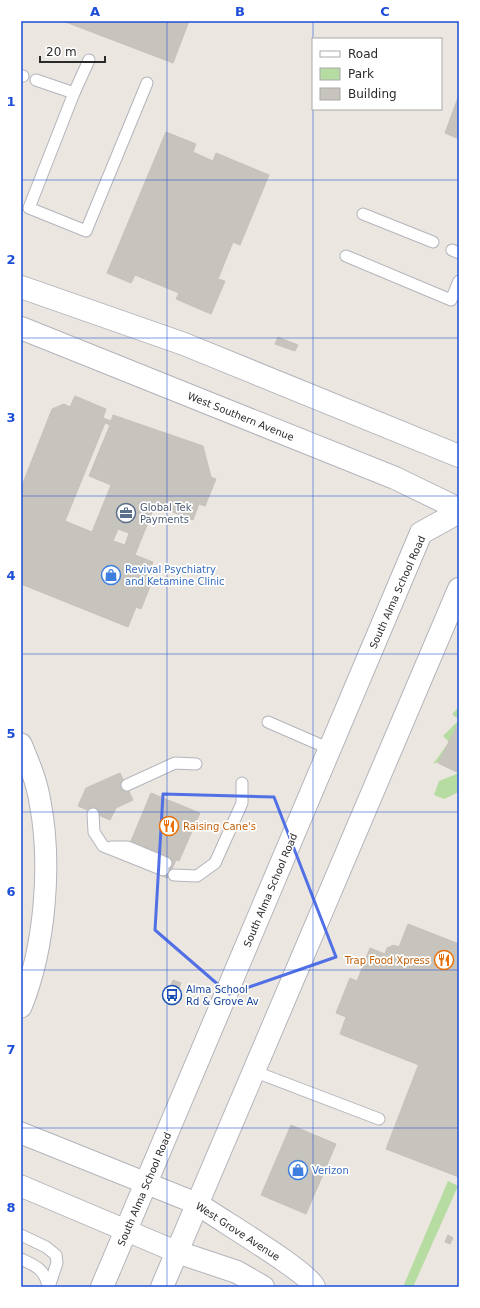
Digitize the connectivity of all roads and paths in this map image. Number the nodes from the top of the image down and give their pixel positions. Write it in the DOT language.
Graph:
graph roads {
  1 [pos="89,60"];
  2 [pos="36,80"];
  3 [pos="147,83"];
  4 [pos="74,93"];
  5 [pos="25,207"];
  6 [pos="363,214"];
  7 [pos="433,242"];
  8 [pos="346,256"];
  9 [pos="459,281"];
  10 [pos="21,287"];
  11 [pos="21,328"];
  12 [pos="459,456"];
  13 [pos="459,511"];
  14 [pos="459,589"];
  15 [pos="268,722"];
  16 [pos="21,744"];
  17 [pos="330,749"];
  18 [pos="196,764"];
  19 [pos="242,783"];
  20 [pos="127,785"];
  21 [pos="94,814"];
  22 [pos="164,866"];
  23 [pos="175,871"];
  24 [pos="21,1007"];
  25 [pos="253,1071"];
  26 [pos="379,1119"];
  27 [pos="21,1133"];
  28 [pos="146,1182"];
  29 [pos="21,1186"];
  30 [pos="198,1204"];
  31 [pos="126,1230"];
  32 [pos="21,1235"];
  33 [pos="177,1252"];
  34 [pos="21,1259"];
  35 [pos="48,1287"];
  36 [pos="102,1287"];
  37 [pos="162,1287"];
  38 [pos="263,1287"];
  39 [pos="314,1287"];
  1 -- 4 [label="lane"];
  2 -- 4 [label="lane"];
  3 -- 5 [label="lane"];
  4 -- 5 [label="lane"];
  6 -- 7 [label="lane"];
  8 -- 9 [label="lane"];
  10 -- 12 [label="main road"];
  11 -- 13 [label="main road, West Southern Avenue"];
  13 -- 17 [label="main road, South Alma School Road"];
  14 -- 25 [label="main road"];
  15 -- 17 [label="lane"];
  16 -- 24 [label="street"];
  17 -- 28 [label="main road, South Alma School Road"];
  18 -- 20 [label="lane"];
  19 -- 23 [label="lane"];
  21 -- 22 [label="lane"];
  25 -- 26 [label="lane"];
  25 -- 30 [label="main road"];
  27 -- 28 [label="street, West Grove Avenue"];
  28 -- 30 [label="street, West Grove Avenue"];
  28 -- 31 [label="main road, South Alma School Road"];
  29 -- 31 [label="street"];
  30 -- 33 [label="main road"];
  30 -- 39 [label="main road, West Grove Avenue"];
  31 -- 33 [label="street"];
  31 -- 36 [label="main road, South Alma School Road"];
  32 -- 35 [label="lane"];
  33 -- 37 [label="main road"];
  33 -- 38 [label="main road"];
  34 -- 35 [label="lane"];
}
